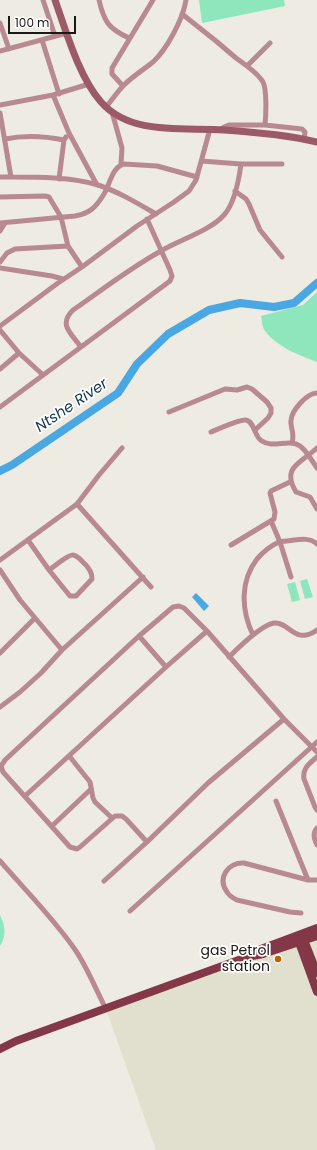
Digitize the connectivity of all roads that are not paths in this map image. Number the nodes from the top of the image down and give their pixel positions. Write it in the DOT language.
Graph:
graph roads {
  1 [pos="43,0"];
  2 [pos="55,0"];
  3 [pos="99,0"];
  4 [pos="153,0"];
  5 [pos="186,0"];
  6 [pos="182,14"];
  7 [pos="0,23"];
  8 [pos="67,33"];
  9 [pos="54,36"];
  10 [pos="129,38"];
  11 [pos="42,40"];
  12 [pos="270,43"];
  13 [pos="9,49"];
  14 [pos="0,51"];
  15 [pos="247,66"];
  16 [pos="89,84"];
  17 [pos="123,86"];
  18 [pos="56,95"];
  19 [pos="0,105"];
  20 [pos="109,110"];
  21 [pos="0,114"];
  22 [pos="265,125"];
  23 [pos="210,129"];
  24 [pos="221,129"];
  25 [pos="69,133"];
  26 [pos="5,139"];
  27 [pos="64,140"];
  28 [pos="304,140"];
  29 [pos="317,142"];
  30 [pos="201,161"];
  31 [pos="121,164"];
  32 [pos="241,164"];
  33 [pos="282,164"];
  34 [pos="0,177"];
  35 [pos="11,177"];
  36 [pos="197,177"];
  37 [pos="59,178"];
  38 [pos="97,185"];
  39 [pos="107,189"];
  40 [pos="235,191"];
  41 [pos="0,197"];
  42 [pos="156,214"];
  43 [pos="61,217"];
  44 [pos="148,219"];
  45 [pos="3,223"];
  46 [pos="0,231"];
  47 [pos="68,246"];
  48 [pos="161,251"];
  49 [pos="282,257"];
  50 [pos="0,262"];
  51 [pos="82,267"];
  52 [pos="0,268"];
  53 [pos="63,279"];
  54 [pos="0,326"];
  55 [pos="0,330"];
  56 [pos="81,347"];
  57 [pos="19,353"];
  58 [pos="0,369"];
  59 [pos="43,375"];
  60 [pos="317,393"];
  61 [pos="0,407"];
  62 [pos="169,412"];
  63 [pos="255,430"];
  64 [pos="211,432"];
  65 [pos="292,442"];
  66 [pos="122,448"];
  67 [pos="317,448"];
  68 [pos="308,456"];
  69 [pos="317,468"];
  70 [pos="290,482"];
  71 [pos="77,504"];
  72 [pos="317,509"];
  73 [pos="271,521"];
  74 [pos="28,540"];
  75 [pos="280,542"];
  76 [pos="317,544"];
  77 [pos="231,545"];
  78 [pos="0,560"];
  79 [pos="0,570"];
  80 [pos="49,570"];
  81 [pos="143,577"];
  82 [pos="291,577"];
  83 [pos="152,587"];
  84 [pos="34,618"];
  85 [pos="317,630"];
  86 [pos="207,631"];
  87 [pos="253,635"];
  88 [pos="139,636"];
  89 [pos="62,650"];
  90 [pos="0,653"];
  91 [pos="229,657"];
  92 [pos="166,667"];
  93 [pos="0,707"];
  94 [pos="284,719"];
  95 [pos="317,742"];
  96 [pos="312,747"];
  97 [pos="317,752"];
  98 [pos="317,756"];
  99 [pos="70,757"];
  100 [pos="91,789"];
  101 [pos="25,796"];
  102 [pos="276,801"];
  103 [pos="317,810"];
  104 [pos="112,818"];
  105 [pos="52,826"];
  106 [pos="317,828"];
  107 [pos="147,842"];
  108 [pos="317,845"];
  109 [pos="0,861"];
  110 [pos="308,880"];
  111 [pos="317,880"];
  112 [pos="104,881"];
  113 [pos="130,911"];
  114 [pos="301,913"];
  115 [pos="317,928"];
  116 [pos="317,937"];
  117 [pos="300,938"];
  118 [pos="283,948"];
  119 [pos="307,956"];
  120 [pos="247,957"];
  121 [pos="317,973"];
  122 [pos="317,992"];
  123 [pos="106,1009"];
  124 [pos="3,1047"];
  1 -- 9 [label="street"];
  2 -- 8 [label="street"];
  3 -- 10 [label="street"];
  4 -- 10 [label="street"];
  5 -- 6 [label="street"];
  6 -- 15 [label="street"];
  6 -- 17 [label="street"];
  7 -- 13 [label="street"];
  8 -- 9 [label="street"];
  8 -- 16 [label="street"];
  9 -- 11 [label="street"];
  10 -- 17 [label="street"];
  11 -- 13 [label="street"];
  11 -- 18 [label="street"];
  12 -- 15 [label="street"];
  13 -- 14 [label="street"];
  15 -- 22 [label="street"];
  16 -- 18 [label="street"];
  16 -- 20 [label="street"];
  17 -- 20 [label="street"];
  18 -- 19 [label="street"];
  18 -- 25 [label="street"];
  20 -- 23 [label="street"];
  20 -- 31 [label="street"];
  21 -- 26 [label="street"];
  22 -- 24 [label="street"];
  22 -- 28 [label="street"];
  23 -- 24 [label="street"];
  23 -- 30 [label="street"];
  24 -- 28 [label="street"];
  25 -- 27 [label="street"];
  25 -- 38 [label="street"];
  26 -- 27 [label="street"];
  26 -- 35 [label="street"];
  27 -- 37 [label="street"];
  28 -- 29 [label="street"];
  30 -- 32 [label="street"];
  30 -- 36 [label="street"];
  31 -- 36 [label="street"];
  31 -- 39 [label="street"];
  32 -- 33 [label="street"];
  32 -- 40 [label="street"];
  34 -- 35 [label="street"];
  35 -- 37 [label="street"];
  36 -- 42 [label="street"];
  37 -- 38 [label="street"];
  38 -- 39 [label="street"];
  39 -- 42 [label="street"];
  39 -- 43 [label="street"];
  40 -- 48 [label="street"];
  40 -- 49 [label="street"];
  41 -- 43 [label="street"];
  42 -- 44 [label="street"];
  43 -- 45 [label="street"];
  43 -- 47 [label="street"];
  44 -- 48 [label="street"];
  44 -- 51 [label="street"];
  45 -- 46 [label="street"];
  47 -- 50 [label="street"];
  47 -- 51 [label="street"];
  48 -- 56 [label="street"];
  48 -- 56 [label="street"];
  51 -- 53 [label="street"];
  52 -- 53 [label="street"];
  53 -- 54 [label="street"];
  55 -- 57 [label="street"];
  56 -- 59 [label="street"];
  57 -- 58 [label="street"];
  57 -- 59 [label="street"];
  59 -- 61 [label="street"];
  60 -- 65 [label="street"];
  62 -- 63 [label="street"];
  63 -- 64 [label="street"];
  63 -- 65 [label="street"];
  65 -- 68 [label="street"];
  66 -- 71 [label="street"];
  67 -- 68 [label="street"];
  68 -- 69 [label="street"];
  68 -- 70 [label="street"];
  70 -- 72 [label="street"];
  70 -- 73 [label="street"];
  71 -- 74 [label="street"];
  71 -- 81 [label="street"];
  73 -- 75 [label="street"];
  73 -- 77 [label="street"];
  74 -- 78 [label="street"];
  74 -- 80 [label="street"];
  75 -- 76 [label="street"];
  75 -- 82 [label="street"];
  75 -- 87 [label="street"];
  79 -- 84 [label="street"];
  80 -- 80 [label="street"];
  81 -- 83 [label="street"];
  81 -- 89 [label="street"];
  84 -- 89 [label="street"];
  84 -- 90 [label="street"];
  85 -- 87 [label="street"];
  86 -- 88 [label="street"];
  86 -- 91 [label="street"];
  86 -- 92 [label="street"];
  87 -- 91 [label="street"];
  88 -- 92 [label="street"];
  88 -- 101 [label="street"];
  89 -- 93 [label="street"];
  91 -- 94 [label="street"];
  92 -- 99 [label="street"];
  94 -- 96 [label="street"];
  94 -- 107 [label="street"];
  95 -- 96 [label="street"];
  96 -- 97 [label="street"];
  96 -- 113 [label="street"];
  98 -- 103 [label="street"];
  99 -- 100 [label="street"];
  99 -- 101 [label="street"];
  100 -- 104 [label="street"];
  100 -- 105 [label="street"];
  101 -- 105 [label="street"];
  102 -- 110 [label="street"];
  104 -- 105 [label="street"];
  104 -- 107 [label="street"];
  106 -- 108 [label="street"];
  107 -- 112 [label="street"];
  109 -- 123 [label="street"];
  110 -- 111 [label="street"];
  110 -- 114 [label="street"];
  115 -- 117 [label="main road"];
  116 -- 117 [label="main road"];
  116 -- 119 [label="main road"];
  117 -- 118 [label="main road"];
  117 -- 119 [label="main road"];
  117 -- 120 [label="main road"];
  118 -- 119 [label="main road"];
  118 -- 120 [label="main road"];
  119 -- 121 [label="main road"];
  119 -- 122 [label="main road"];
  120 -- 123 [label="main road"];
  123 -- 124 [label="main road"];
}
